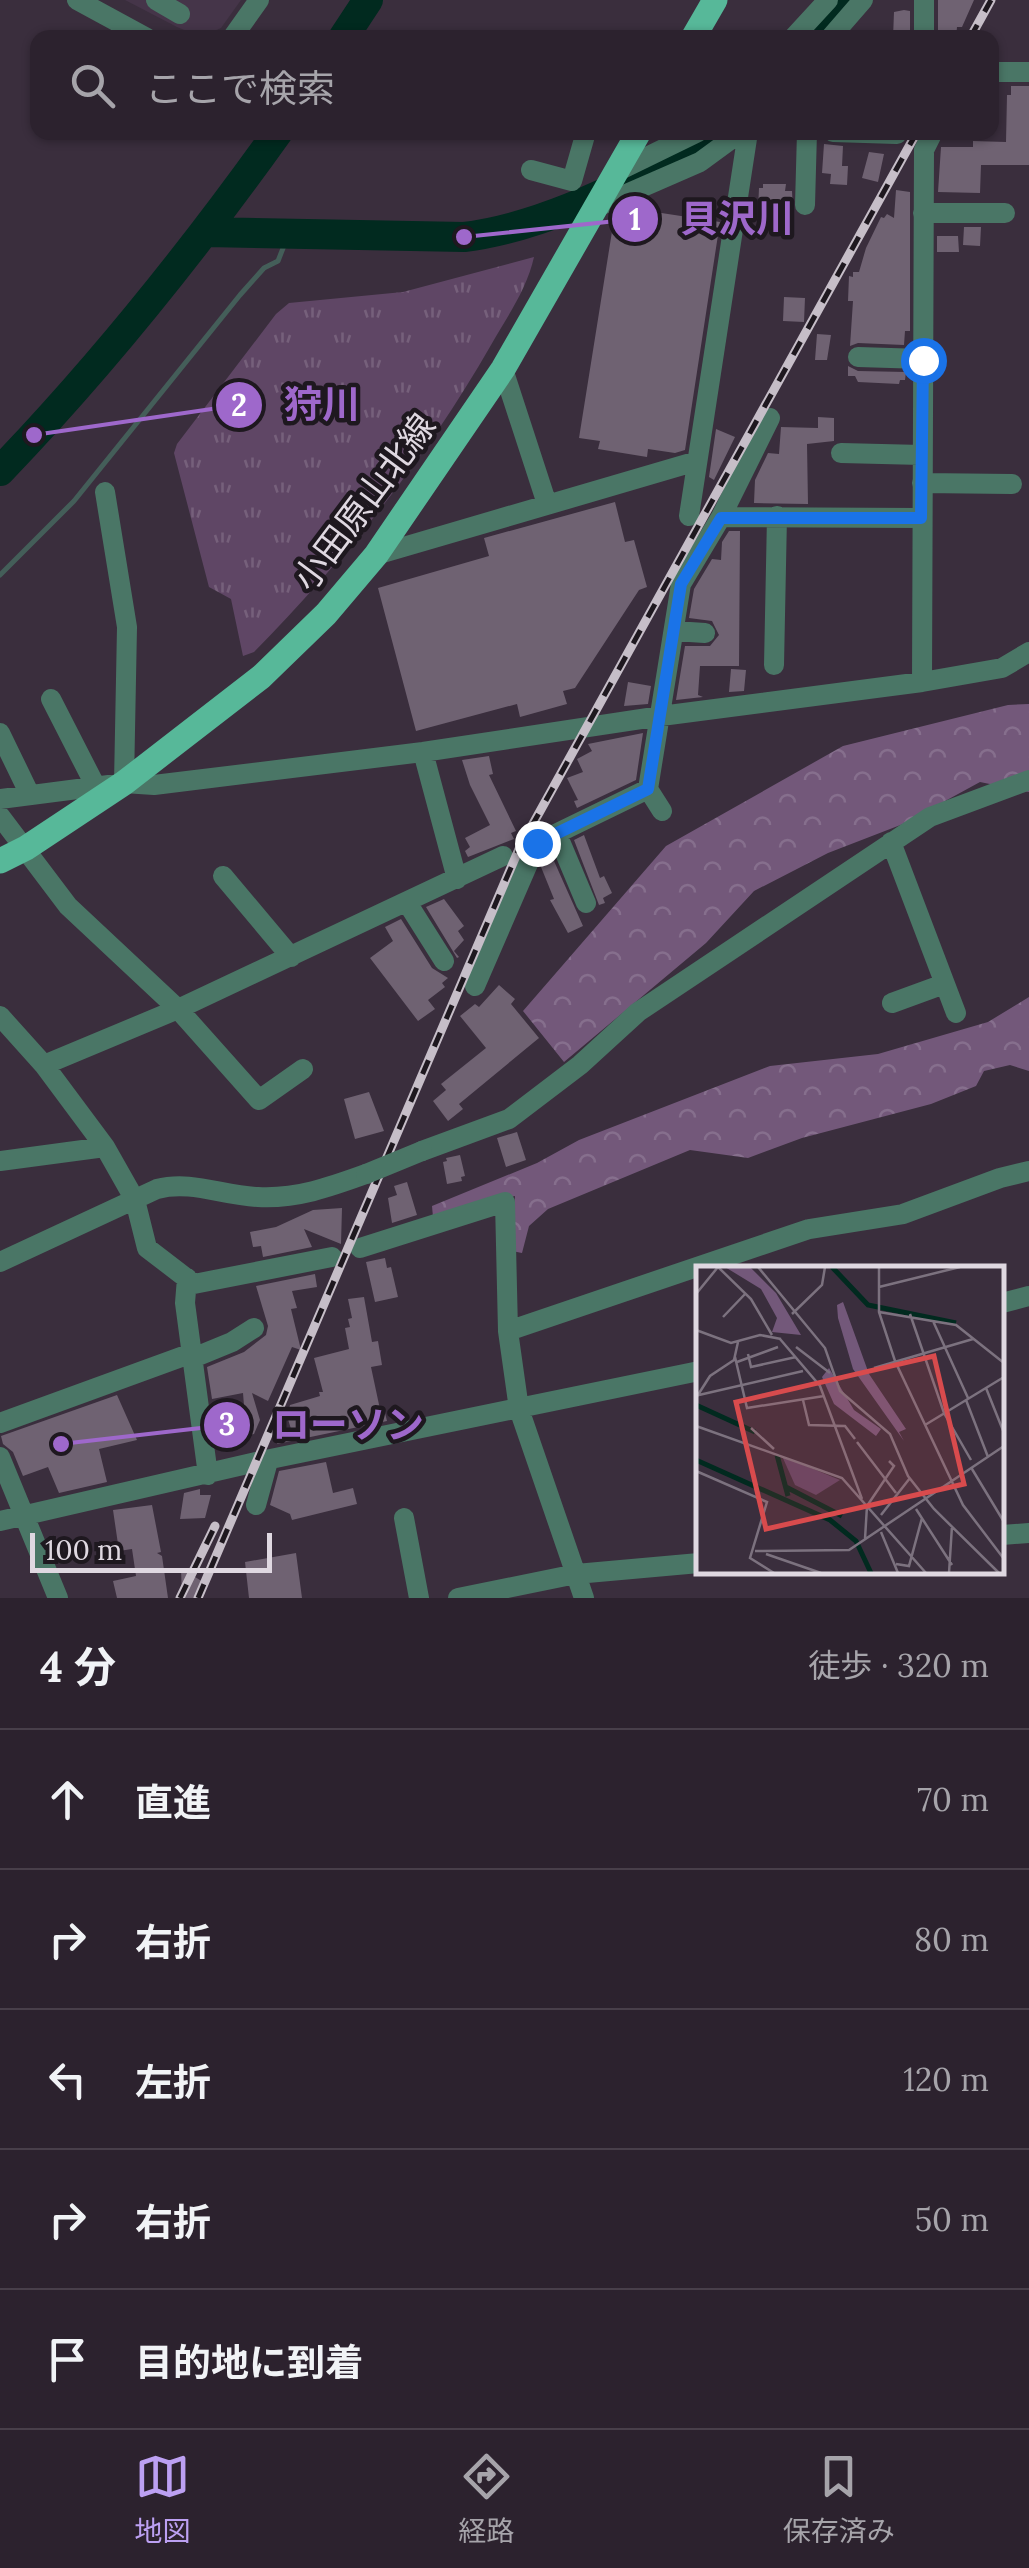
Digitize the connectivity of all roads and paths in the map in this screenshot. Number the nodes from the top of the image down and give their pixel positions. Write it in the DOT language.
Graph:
graph roads {
  1 [pos="77,0"];
  2 [pos="156,0"];
  3 [pos="259,0"];
  4 [pos="715,0"];
  5 [pos="828,0"];
  6 [pos="862,0"];
  7 [pos="924,0"];
  8 [pos="180,14"];
  9 [pos="132,30"];
  10 [pos="238,30"];
  11 [pos="698,30"];
  12 [pos="800,30"];
  13 [pos="837,30"];
  14 [pos="924,30"];
  15 [pos="999,72"];
  16 [pos="1029,72"];
  17 [pos="584,140"];
  18 [pos="634,140"];
  19 [pos="682,140"];
  20 [pos="733,140"];
  21 [pos="744,140"];
  22 [pos="807,140"];
  23 [pos="929,140"];
  24 [pos="531,170"];
  25 [pos="616,172"];
  26 [pos="599,206"];
  27 [pos="806,206"];
  28 [pos="923,212"];
  29 [pos="1005,213"];
  30 [pos="858,357"];
  31 [pos="923,360"];
  32 [pos="503,369"];
  33 [pos="770,418"];
  34 [pos="841,453"];
  35 [pos="922,455"];
  36 [pos="697,462"];
  37 [pos="922,482"];
  38 [pos="1012,484"];
  39 [pos="105,492"];
  40 [pos="547,504"];
  41 [pos="689,516"];
  42 [pos="777,516"];
  43 [pos="721,518"];
  44 [pos="921,518"];
  45 [pos="376,555"];
  46 [pos="674,631"];
  47 [pos="705,633"];
  48 [pos="1029,652"];
  49 [pos="774,665"];
  50 [pos="922,682"];
  51 [pos="51,699"];
  52 [pos="661,716"];
  53 [pos="0,733"];
  54 [pos="423,752"];
  55 [pos="1029,780"];
  56 [pos="124,783"];
  57 [pos="96,787"];
  58 [pos="648,789"];
  59 [pos="30,796"];
  60 [pos="0,799"];
  61 [pos="662,811"];
  62 [pos="0,816"];
  63 [pos="557,834"];
  64 [pos="891,842"];
  65 [pos="26,848"];
  66 [pos="504,856"];
  67 [pos="0,861"];
  68 [pos="223,876"];
  69 [pos="457,880"];
  70 [pos="586,903"];
  71 [pos="408,904"];
  72 [pos="291,957"];
  73 [pos="444,961"];
  74 [pos="944,984"];
  75 [pos="476,986"];
  76 [pos="892,1003"];
  77 [pos="178,1009"];
  78 [pos="956,1013"];
  79 [pos="0,1016"];
  80 [pos="44,1064"];
  81 [pos="304,1068"];
  82 [pos="105,1147"];
  83 [pos="0,1161"];
  84 [pos="1029,1171"];
  85 [pos="135,1200"];
  86 [pos="360,1248"];
  87 [pos="332,1257"];
  88 [pos="0,1262"];
  89 [pos="701,1266"];
  90 [pos="696,1268"];
  91 [pos="187,1278"];
  92 [pos="1029,1296"];
  93 [pos="1004,1302"];
  94 [pos="254,1328"];
  95 [pos="508,1330"];
  96 [pos="193,1356"];
  97 [pos="696,1372"];
  98 [pos="519,1409"];
  99 [pos="0,1423"];
  100 [pos="0,1457"];
  101 [pos="268,1461"];
  102 [pos="208,1475"];
  103 [pos="256,1505"];
  104 [pos="24,1516"];
  105 [pos="404,1518"];
  106 [pos="0,1522"];
  107 [pos="1029,1533"];
  108 [pos="1004,1535"];
  109 [pos="696,1562"];
  110 [pos="576,1574"];
  111 [pos="58,1598"];
  112 [pos="419,1598"];
  113 [pos="458,1598"];
  114 [pos="584,1598"];
  1 -- 9 [label="street"];
  2 -- 8 [label="street"];
  3 -- 10 [label="street"];
  4 -- 11 [label="main road"];
  5 -- 12 [label="street"];
  6 -- 13 [label="street"];
  7 -- 14 [label="street"];
  15 -- 16 [label="street"];
  17 -- 24 [label="street"];
  18 -- 25 [label="main road, 小田原山北線"];
  19 -- 25 [label="street"];
  20 -- 26 [label="street"];
  21 -- 36 [label="street"];
  22 -- 27 [label="street"];
  23 -- 28 [label="street"];
  25 -- 26 [label="main road, 小田原山北線"];
  26 -- 32 [label="main road, 小田原山北線"];
  28 -- 29 [label="street"];
  28 -- 31 [label="street"];
  30 -- 31 [label="street"];
  31 -- 35 [label="street"];
  32 -- 40 [label="street"];
  32 -- 45 [label="main road, 小田原山北線"];
  33 -- 43 [label="street"];
  34 -- 35 [label="street"];
  35 -- 37 [label="street"];
  36 -- 40 [label="street"];
  36 -- 41 [label="street"];
  37 -- 38 [label="street"];
  37 -- 44 [label="street"];
  39 -- 56 [label="street"];
  40 -- 45 [label="street"];
  42 -- 43 [label="street"];
  42 -- 44 [label="street"];
  42 -- 49 [label="street"];
  43 -- 46 [label="street"];
  44 -- 50 [label="street"];
  45 -- 56 [label="main road, 小田原山北線"];
  46 -- 47 [label="street"];
  46 -- 52 [label="street"];
  48 -- 50 [label="street"];
  50 -- 52 [label="street"];
  51 -- 57 [label="street"];
  52 -- 54 [label="street"];
  52 -- 58 [label="street"];
  53 -- 59 [label="street"];
  54 -- 56 [label="street"];
  54 -- 69 [label="street"];
  55 -- 64 [label="street"];
  56 -- 57 [label="street"];
  56 -- 65 [label="main road, 小田原山北線"];
  57 -- 59 [label="street"];
  58 -- 61 [label="street"];
  58 -- 63 [label="street"];
  59 -- 60 [label="street"];
  62 -- 65 [label="street"];
  63 -- 70 [label="street"];
  63 -- 75 [label="street"];
  64 -- 74 [label="street"];
  64 -- 85 [label="street, bridge"];
  65 -- 67 [label="main road, 小田原山北線"];
  65 -- 77 [label="street"];
  66 -- 69 [label="street"];
  68 -- 72 [label="street"];
  69 -- 71 [label="street"];
  71 -- 72 [label="street"];
  71 -- 73 [label="street"];
  72 -- 77 [label="street"];
  74 -- 76 [label="street"];
  74 -- 78 [label="street"];
  77 -- 80 [label="street"];
  77 -- 81 [label="street"];
  79 -- 80 [label="street"];
  80 -- 82 [label="street"];
  82 -- 83 [label="street"];
  82 -- 85 [label="street"];
  84 -- 89 [label="street"];
  85 -- 88 [label="street"];
  85 -- 91 [label="street"];
  86 -- 95 [label="street"];
  87 -- 91 [label="street"];
  90 -- 95 [label="street"];
  91 -- 96 [label="street"];
  92 -- 93 [label="street"];
  94 -- 96 [label="street"];
  95 -- 98 [label="street"];
  96 -- 99 [label="street"];
  96 -- 102 [label="street"];
  97 -- 98 [label="street"];
  98 -- 101 [label="street"];
  98 -- 110 [label="street"];
  100 -- 104 [label="street"];
  101 -- 102 [label="street"];
  101 -- 103 [label="street"];
  102 -- 104 [label="street"];
  104 -- 106 [label="street"];
  104 -- 111 [label="street"];
  105 -- 112 [label="street"];
  107 -- 108 [label="street"];
  109 -- 110 [label="street"];
  110 -- 113 [label="street"];
  110 -- 114 [label="street"];
}
